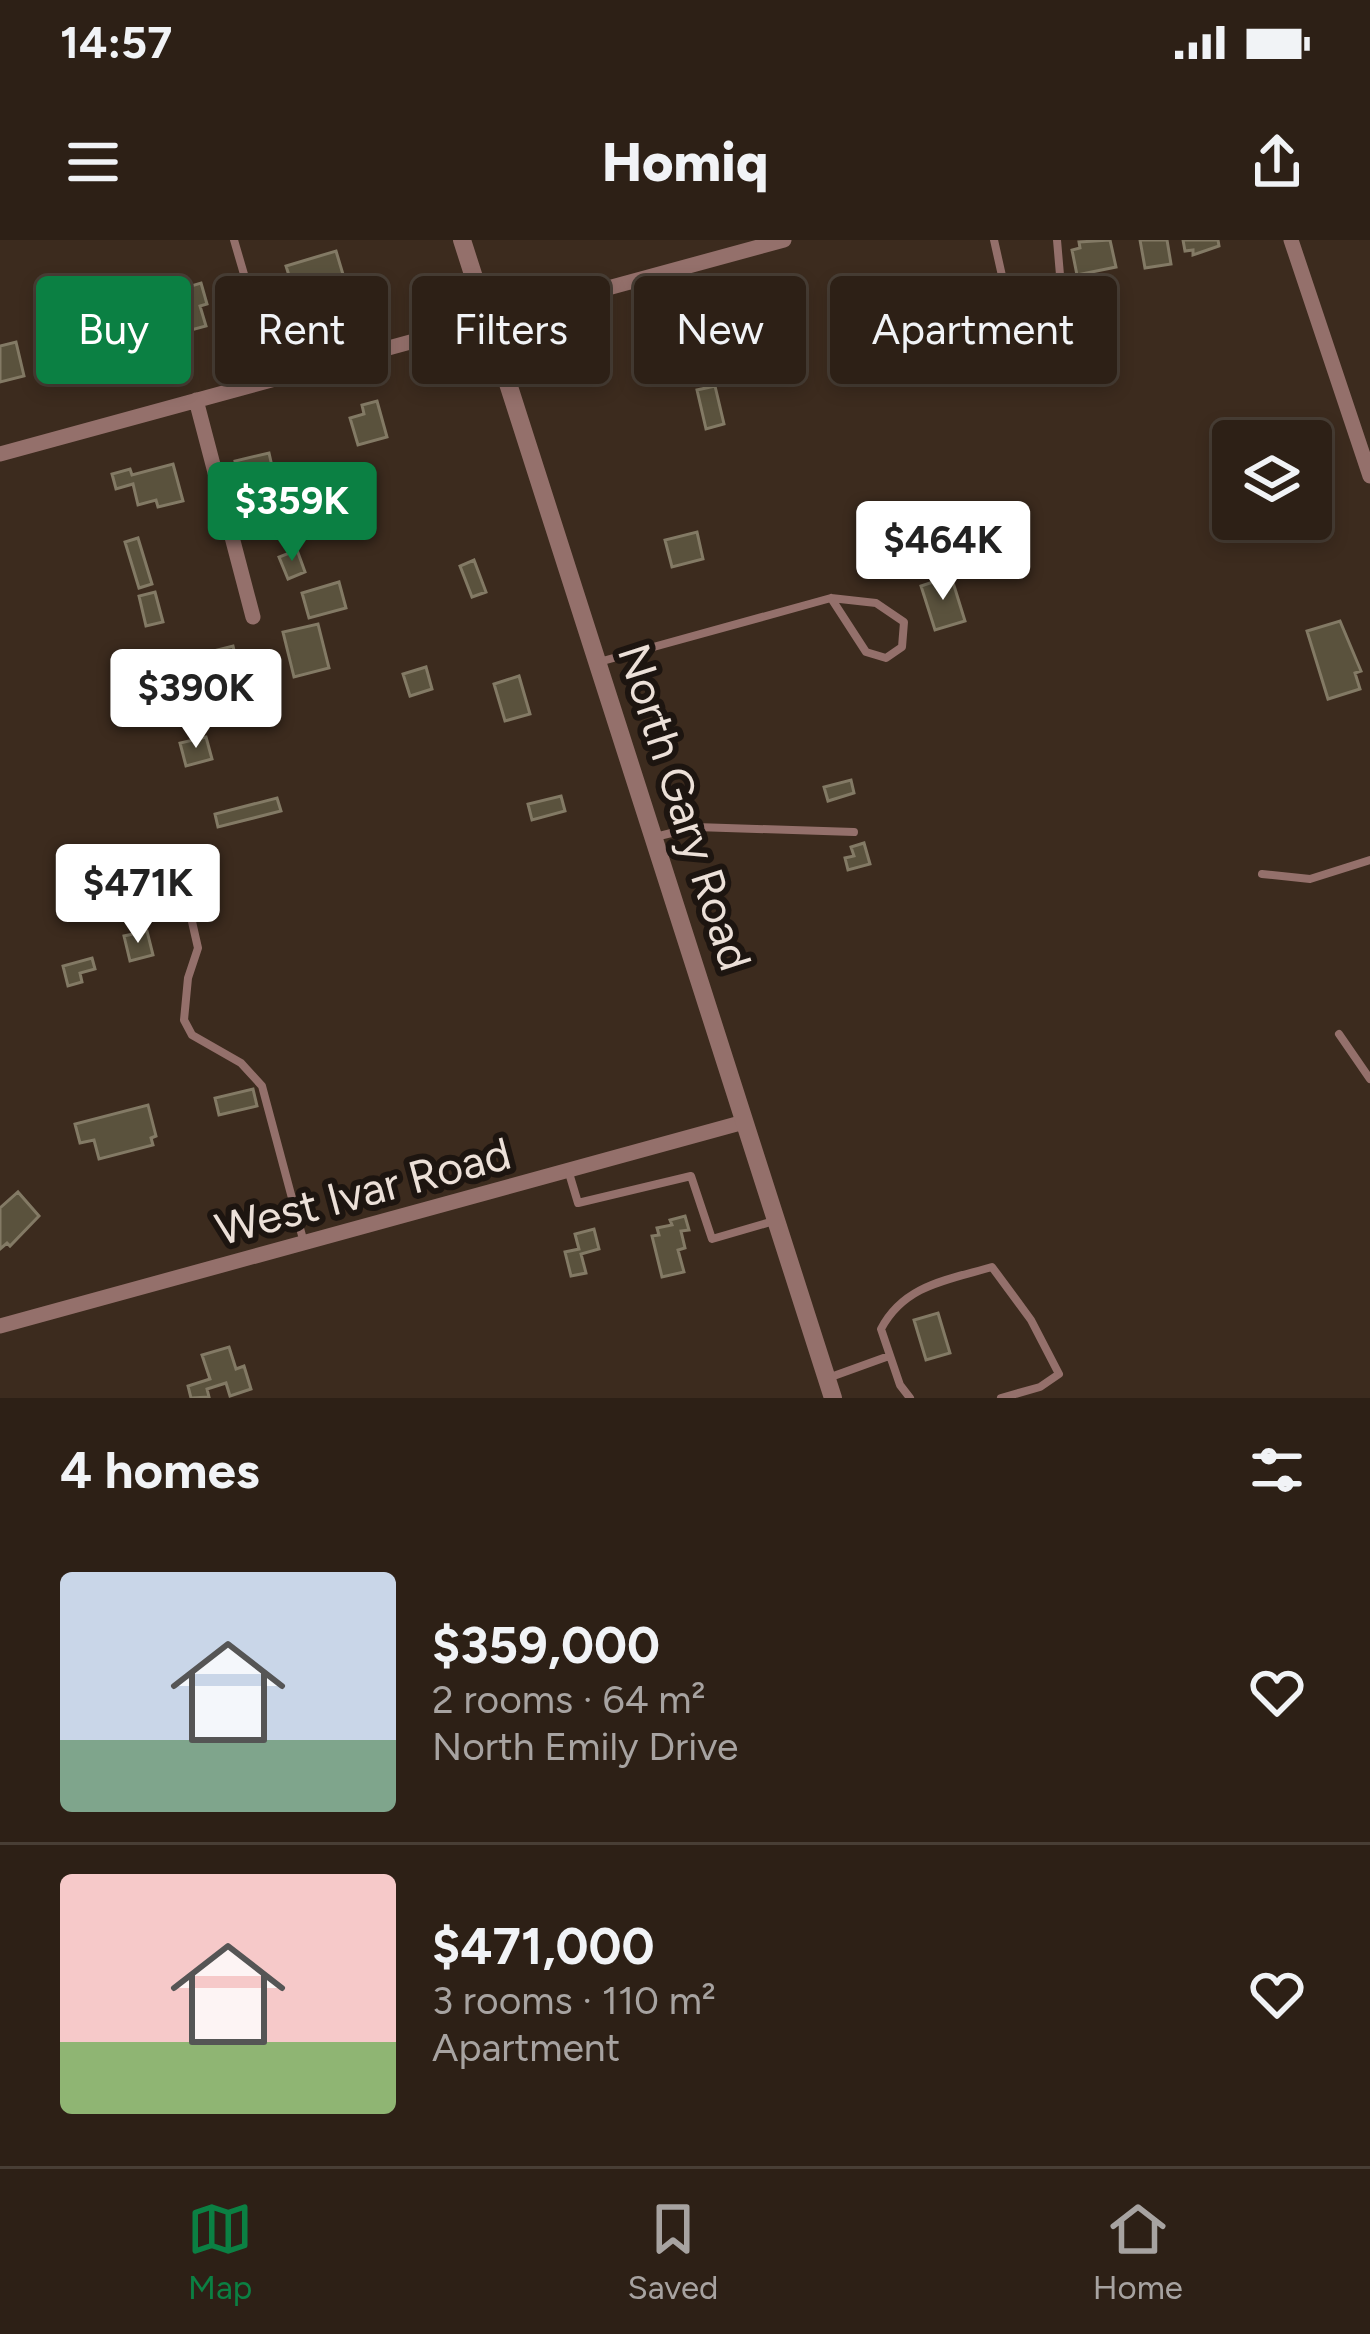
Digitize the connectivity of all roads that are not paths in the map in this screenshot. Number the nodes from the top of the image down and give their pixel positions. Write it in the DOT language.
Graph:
graph roads {
  1 [pos="234,240"];
  2 [pos="462,240"];
  3 [pos="784,240"];
  4 [pos="994,240"];
  5 [pos="1057,240"];
  6 [pos="1291,240"];
  7 [pos="244,276"];
  8 [pos="474,276"];
  9 [pos="610,287"];
  10 [pos="253,384"];
  11 [pos="510,384"];
  12 [pos="196,400"];
  13 [pos="0,454"];
  14 [pos="1370,476"];
  15 [pos="831,598"];
  16 [pos="253,616"];
  17 [pos="598,662"];
  18 [pos="854,832"];
  19 [pos="653,837"];
  20 [pos="1370,860"];
  21 [pos="1262,874"];
  22 [pos="188,904"];
  23 [pos="1339,1034"];
  24 [pos="1370,1079"];
  25 [pos="744,1122"];
  26 [pos="568,1172"];
  27 [pos="776,1220"];
  28 [pos="304,1245"];
  29 [pos="0,1326"];
  30 [pos="889,1356"];
  31 [pos="826,1378"];
  32 [pos="832,1398"];
  33 [pos="910,1398"];
  34 [pos="1001,1398"];
  1 -- 7 [label="lane"];
  2 -- 8 [label="street, North Gary Road"];
  3 -- 9 [label="street"];
  4 -- 5 [label="lane"];
  6 -- 14 [label="street"];
  10 -- 12 [label="street"];
  11 -- 17 [label="street, North Gary Road"];
  12 -- 13 [label="street"];
  12 -- 16 [label="street"];
  15 -- 15 [label="lane"];
  15 -- 17 [label="lane"];
  17 -- 19 [label="street, North Gary Road"];
  18 -- 19 [label="lane"];
  19 -- 25 [label="street, North Gary Road"];
  20 -- 21 [label="lane"];
  22 -- 28 [label="lane"];
  23 -- 24 [label="lane"];
  25 -- 26 [label="street, West Ivar Road"];
  25 -- 27 [label="street, North Gary Road"];
  26 -- 27 [label="lane"];
  26 -- 28 [label="street, West Ivar Road"];
  27 -- 31 [label="street, North Gary Road"];
  28 -- 29 [label="street, West Ivar Road"];
  30 -- 31 [label="lane"];
  30 -- 33 [label="lane"];
  30 -- 34 [label="lane"];
  31 -- 32 [label="street, North Gary Road"];
}
